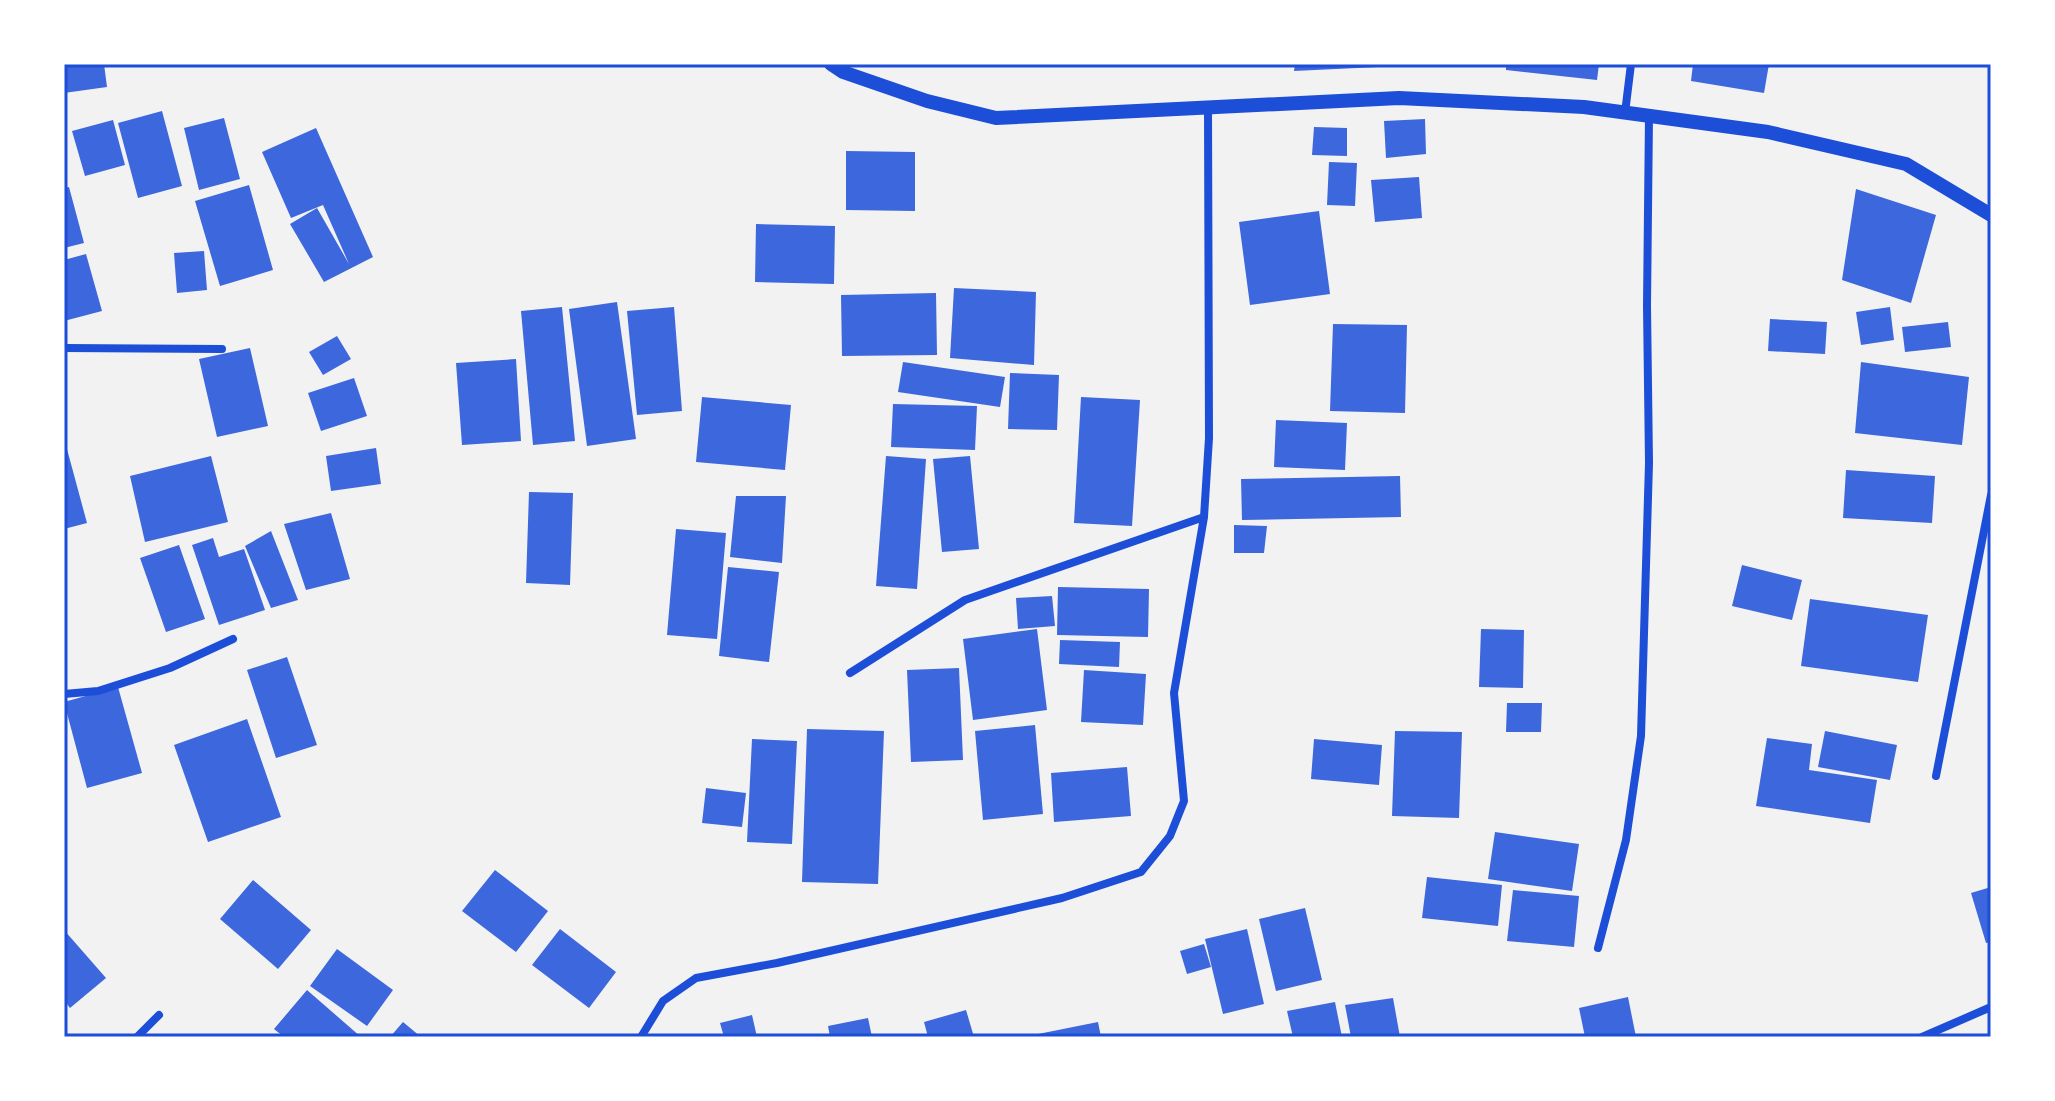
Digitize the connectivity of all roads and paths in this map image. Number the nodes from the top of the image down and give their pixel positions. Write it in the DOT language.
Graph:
graph roads {
  1 [pos="831,64"];
  2 [pos="1631,64"];
  3 [pos="1208,108"];
  4 [pos="1625,113"];
  5 [pos="1649,116"];
  6 [pos="1991,215"];
  7 [pos="64,348"];
  8 [pos="222,349"];
  9 [pos="1991,495"];
  10 [pos="1204,517"];
  11 [pos="233,639"];
  12 [pos="850,673"];
  13 [pos="64,694"];
  14 [pos="1936,776"];
  15 [pos="1598,948"];
  16 [pos="1991,1007"];
  17 [pos="159,1015"];
  18 [pos="137,1037"];
  19 [pos="641,1037"];
  20 [pos="1922,1037"];
  1 -- 3 [label="street"];
  2 -- 4 [label="street"];
  3 -- 4 [label="street"];
  3 -- 10 [label="street"];
  4 -- 5 [label="street"];
  5 -- 6 [label="street"];
  5 -- 15 [label="street"];
  7 -- 8 [label="street"];
  9 -- 14 [label="street"];
  10 -- 12 [label="street"];
  10 -- 19 [label="street"];
  11 -- 13 [label="street"];
  16 -- 20 [label="street"];
  17 -- 18 [label="street"];
}
